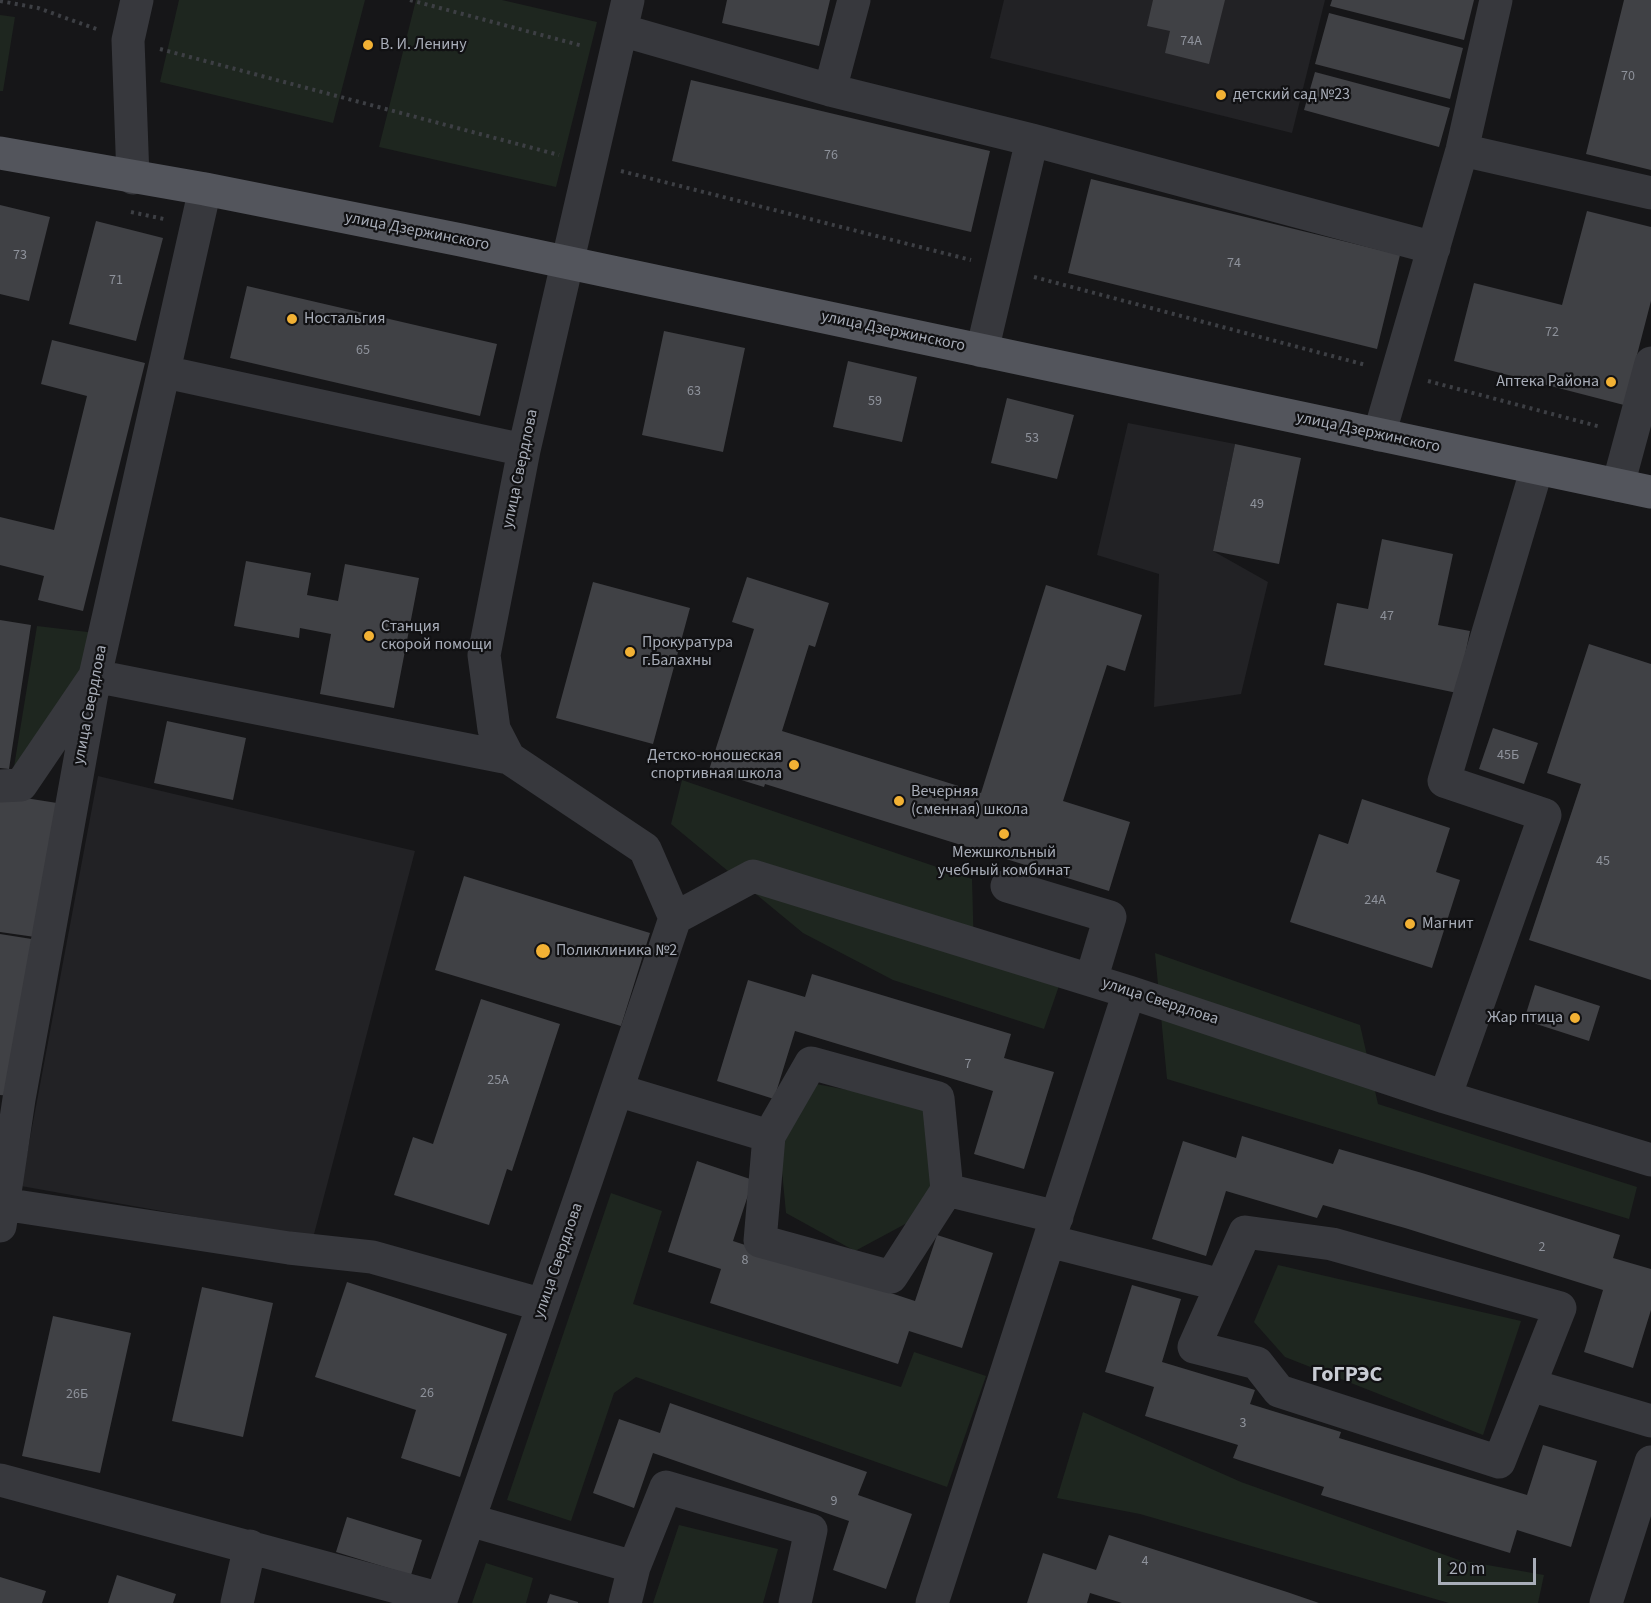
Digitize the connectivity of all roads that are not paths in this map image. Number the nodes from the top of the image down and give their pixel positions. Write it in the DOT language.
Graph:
graph roads {
  1 [pos="137,0"];
  2 [pos="854,0"];
  3 [pos="1496,0"];
  4 [pos="621,28"];
  5 [pos="830,90"];
  6 [pos="1032,141"];
  7 [pos="1462,150"];
  8 [pos="0,153"];
  9 [pos="134,178"];
  10 [pos="205,189"];
  11 [pos="1651,193"];
  12 [pos="1434,248"];
  13 [pos="566,263"];
  14 [pos="982,351"];
  15 [pos="1651,363"];
  16 [pos="165,372"];
  17 [pos="1379,435"];
  18 [pos="524,450"];
  19 [pos="1537,468"];
  20 [pos="1618,486"];
  21 [pos="1651,492"];
  22 [pos="95,676"];
  23 [pos="509,758"];
  24 [pos="0,786"];
  25 [pos="1007,886"];
  26 [pos="675,918"];
  27 [pos="1091,980"];
  28 [pos="1129,992"];
  29 [pos="617,1090"];
  30 [pos="1445,1097"];
  31 [pos="769,1136"];
  32 [pos="1651,1160"];
  33 [pos="947,1190"];
  34 [pos="2,1215"];
  35 [pos="1053,1229"];
  36 [pos="1221,1285"];
  37 [pos="543,1305"];
  38 [pos="1530,1385"];
  39 [pos="1651,1421"];
  40 [pos="1651,1462"];
  41 [pos="0,1480"];
  42 [pos="469,1520"];
  43 [pos="250,1546"];
  44 [pos="634,1567"];
  45 [pos="441,1601"];
  46 [pos="237,1603"];
  47 [pos="625,1603"];
  48 [pos="795,1603"];
  49 [pos="932,1603"];
  50 [pos="1606,1603"];
  1 -- 9 [label="street"];
  2 -- 5 [label="street"];
  3 -- 7 [label="street"];
  4 -- 5 [label="street"];
  4 -- 13 [label="street, улица Свердлова"];
  5 -- 6 [label="street"];
  6 -- 12 [label="street"];
  6 -- 14 [label="street"];
  7 -- 11 [label="street"];
  7 -- 12 [label="street"];
  8 -- 9 [label="main road, улица Дзержинского"];
  9 -- 10 [label="main road, улица Дзержинского"];
  10 -- 13 [label="main road, улица Дзержинского"];
  10 -- 16 [label="street, улица Свердлова"];
  12 -- 17 [label="street"];
  13 -- 14 [label="main road, улица Дзержинского"];
  13 -- 18 [label="street, улица Свердлова"];
  14 -- 17 [label="main road, улица Дзержинского"];
  15 -- 20 [label="street"];
  16 -- 18 [label="street"];
  16 -- 22 [label="street, улица Свердлова"];
  17 -- 19 [label="main road, улица Дзержинского"];
  18 -- 23 [label="street, улица Свердлова"];
  19 -- 20 [label="main road, улица Дзержинского"];
  19 -- 30 [label="street"];
  20 -- 21 [label="main road, улица Дзержинского"];
  22 -- 23 [label="street"];
  22 -- 24 [label="street"];
  22 -- 34 [label="street, улица Свердлова"];
  23 -- 26 [label="street, улица Свердлова"];
  25 -- 27 [label="street"];
  26 -- 27 [label="street, улица Свердлова"];
  26 -- 29 [label="street, улица Свердлова"];
  27 -- 28 [label="street, улица Свердлова"];
  28 -- 30 [label="street, улица Свердлова"];
  28 -- 35 [label="street"];
  29 -- 31 [label="street"];
  29 -- 37 [label="street, улица Свердлова"];
  30 -- 32 [label="street, улица Свердлова"];
  31 -- 33 [label="street"];
  31 -- 33 [label="street"];
  33 -- 35 [label="street"];
  34 -- 37 [label="street"];
  35 -- 36 [label="street"];
  35 -- 49 [label="street"];
  36 -- 38 [label="street"];
  36 -- 38 [label="street"];
  37 -- 42 [label="street, улица Свердлова"];
  38 -- 39 [label="street"];
  40 -- 50 [label="street"];
  41 -- 43 [label="street"];
  42 -- 44 [label="street"];
  42 -- 45 [label="street, улица Свердлова"];
  43 -- 45 [label="street"];
  43 -- 46 [label="street"];
  44 -- 47 [label="street"];
  44 -- 48 [label="street"];
}
